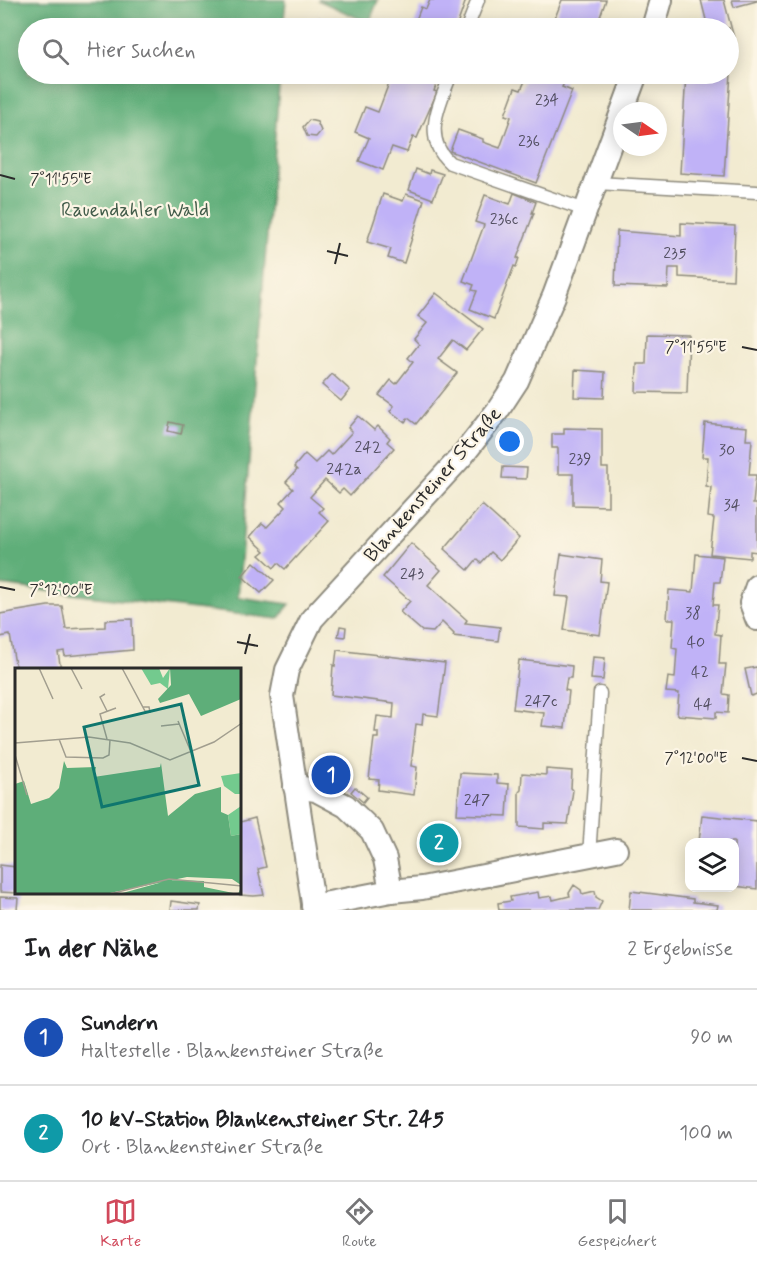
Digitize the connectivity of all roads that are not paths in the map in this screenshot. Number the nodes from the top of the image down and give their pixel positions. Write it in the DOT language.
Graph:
graph roads {
  1 [pos="478,0"];
  2 [pos="661,0"];
  3 [pos="471,18"];
  4 [pos="656,18"];
  5 [pos="447,84"];
  6 [pos="632,84"];
  7 [pos="596,183"];
  8 [pos="757,192"];
  9 [pos="585,210"];
  10 [pos="757,586"];
  11 [pos="757,619"];
  12 [pos="600,693"];
  13 [pos="295,787"];
  14 [pos="616,850"];
  15 [pos="589,856"];
  16 [pos="392,891"];
  17 [pos="313,908"];
  1 -- 3 [label="lane"];
  2 -- 4 [label="street"];
  5 -- 9 [label="lane"];
  6 -- 7 [label="street, Blankensteiner Straße"];
  7 -- 8 [label="lane"];
  7 -- 9 [label="street, Blankensteiner Straße"];
  9 -- 13 [label="street, Blankensteiner Straße"];
  10 -- 11 [label="street"];
  12 -- 15 [label="lane"];
  13 -- 16 [label="street"];
  13 -- 17 [label="street, Blankensteiner Straße"];
  14 -- 15 [label="street, Blankensteiner Straße"];
  15 -- 16 [label="street, Blankensteiner Straße"];
  16 -- 17 [label="street, Blankensteiner Straße"];
}
